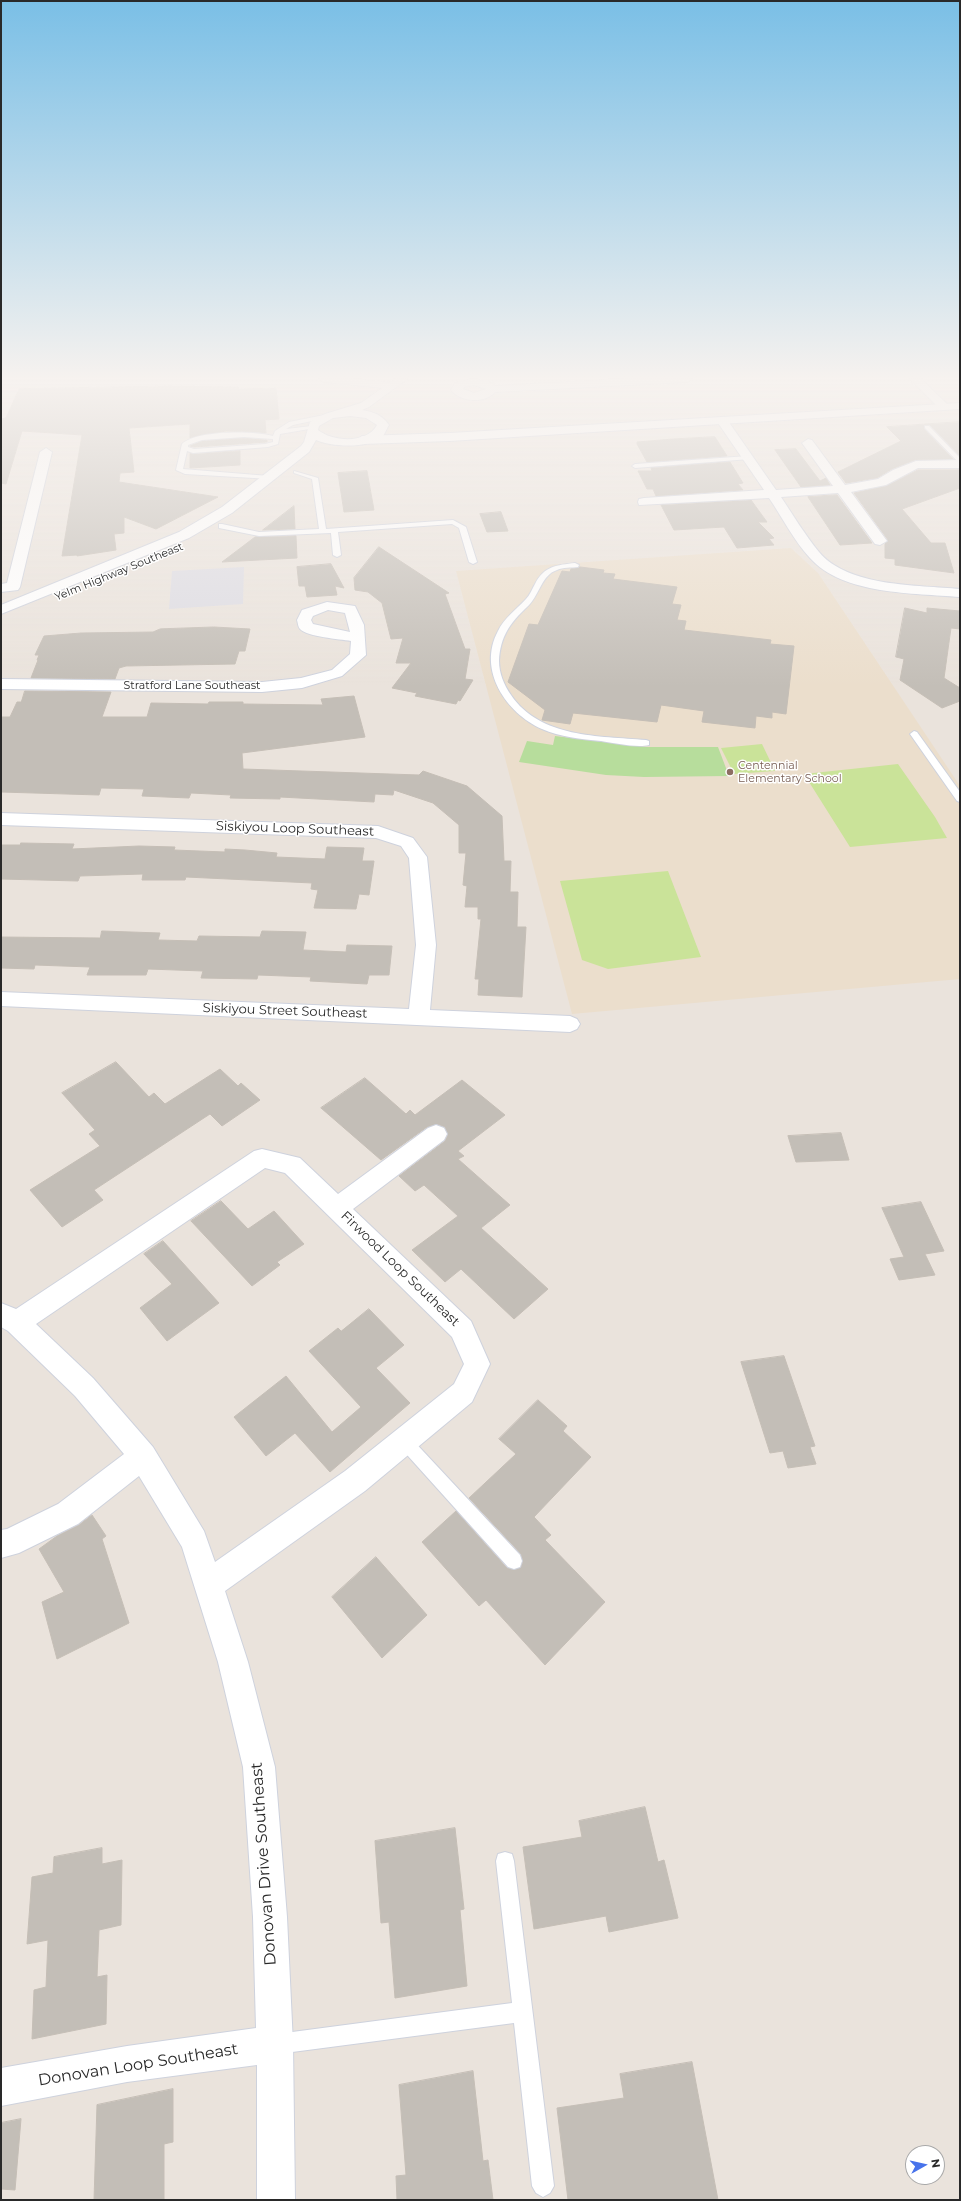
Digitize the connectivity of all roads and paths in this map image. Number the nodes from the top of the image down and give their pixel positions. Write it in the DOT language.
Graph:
graph roads {
  1 [pos="37,482"];
  2 [pos="264,482"];
  3 [pos="283,482"];
  4 [pos="316,482"];
  5 [pos="764,482"];
  6 [pos="836,482"];
  7 [pos="879,482"];
  8 [pos="841,489"];
  9 [pos="772,493"];
  10 [pos="644,502"];
  11 [pos="222,526"];
  12 [pos="334,530"];
  13 [pos="323,531"];
  14 [pos="880,541"];
  15 [pos="337,555"];
  16 [pos="473,562"];
  17 [pos="575,565"];
  18 [pos="7,588"];
  19 [pos="960,593"];
  20 [pos="1,610"];
  21 [pos="1,622"];
  22 [pos="358,638"];
  23 [pos="1,684"];
  24 [pos="914,734"];
  25 [pos="646,743"];
  26 [pos="960,799"];
  27 [pos="1,819"];
  28 [pos="1,999"];
  29 [pos="419,1017"];
  30 [pos="570,1024"];
  31 [pos="436,1134"];
  32 [pos="336,1208"];
  33 [pos="9,1318"];
  34 [pos="404,1440"];
  35 [pos="143,1456"];
  36 [pos="1,1544"];
  37 [pos="514,1561"];
  38 [pos="208,1585"];
  39 [pos="505,1861"];
  40 [pos="522,2012"];
  41 [pos="275,2044"];
  42 [pos="1,2087"];
  43 [pos="543,2186"];
  44 [pos="276,2200"];
  1 -- 18 [label="street"];
  2 -- 20 [label="street, Yelm Highway Southeast"];
  3 -- 11 [label="street, Yelm Highway Southeast"];
  4 -- 13 [label="lane"];
  5 -- 9 [label="street"];
  6 -- 8 [label="street"];
  7 -- 8 [label="street"];
  8 -- 9 [label="street"];
  8 -- 14 [label="street"];
  9 -- 10 [label="street"];
  9 -- 19 [label="street"];
  11 -- 13 [label="lane"];
  11 -- 21 [label="street, Yelm Highway Southeast"];
  12 -- 13 [label="lane"];
  12 -- 15 [label="lane"];
  12 -- 16 [label="lane"];
  17 -- 25 [label="lane"];
  22 -- 23 [label="street, Stratford Lane Southeast"];
  24 -- 26 [label="lane"];
  27 -- 29 [label="street, Siskiyou Loop Southeast"];
  28 -- 29 [label="street, Siskiyou Street Southeast"];
  29 -- 30 [label="street, Siskiyou Street Southeast"];
  31 -- 32 [label="street"];
  32 -- 33 [label="street, Firwood Loop Southeast"];
  32 -- 34 [label="street, Firwood Loop Southeast"];
  33 -- 35 [label="street, Donovan Drive Southeast"];
  34 -- 37 [label="lane"];
  34 -- 38 [label="street, Firwood Loop Southeast"];
  35 -- 36 [label="street"];
  35 -- 38 [label="street, Donovan Drive Southeast"];
  38 -- 41 [label="street, Donovan Drive Southeast"];
  39 -- 40 [label="lane"];
  40 -- 41 [label="lane"];
  40 -- 43 [label="lane"];
  41 -- 42 [label="street, Donovan Loop Southeast"];
  41 -- 44 [label="street, Donovan Drive Southeast"];
}
